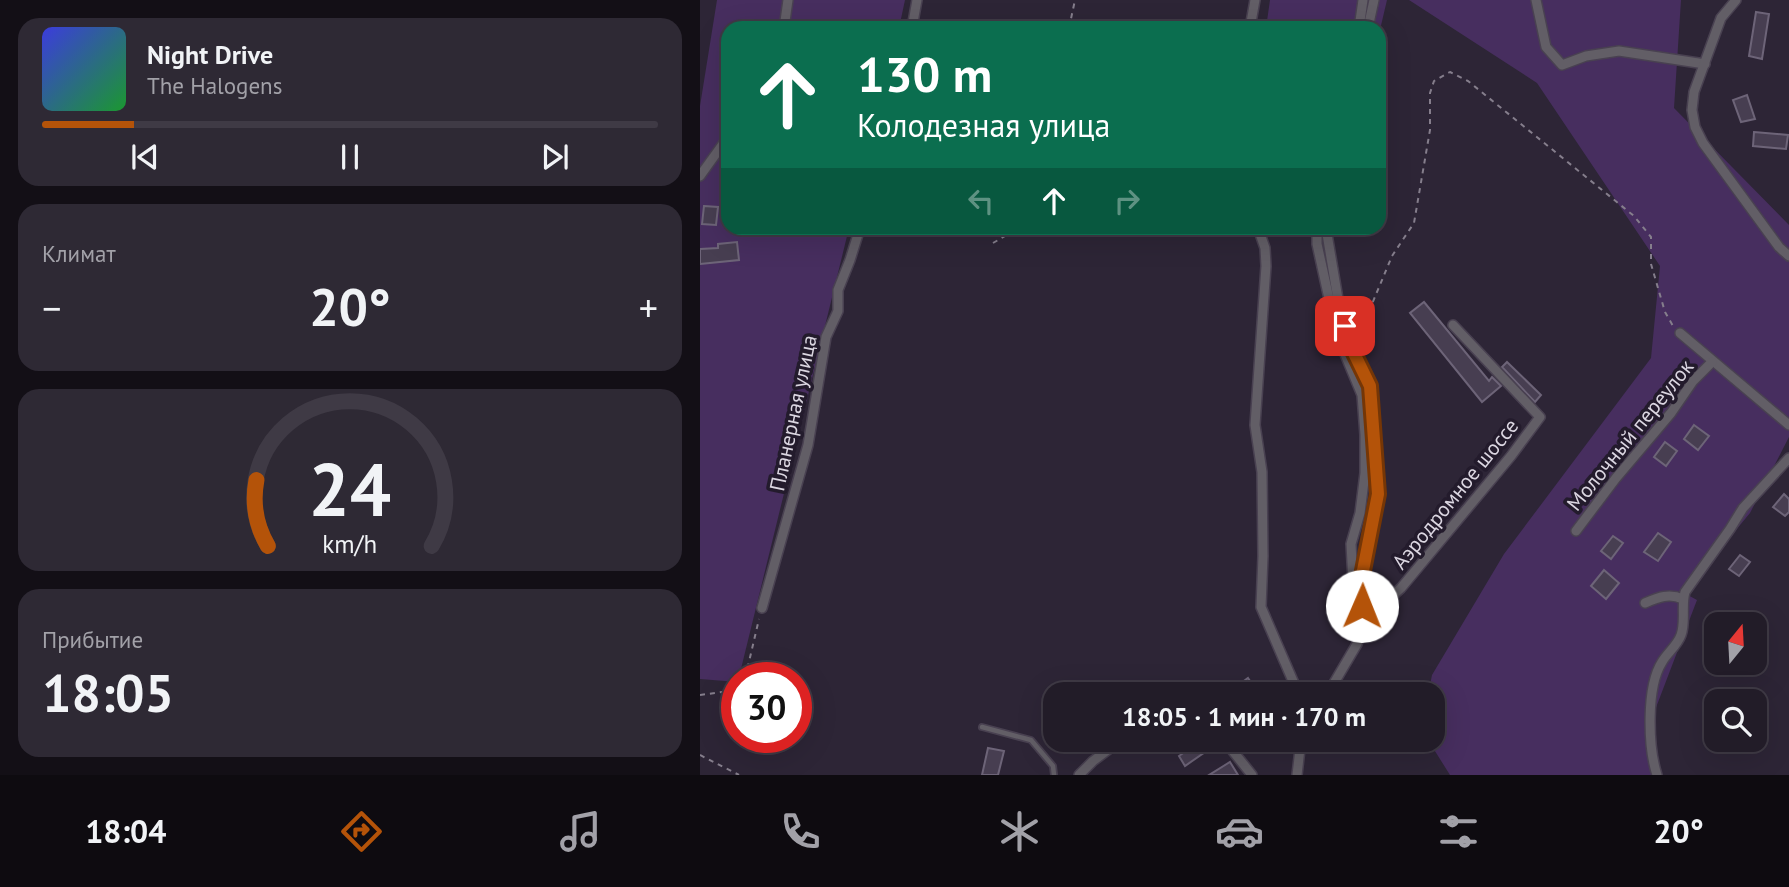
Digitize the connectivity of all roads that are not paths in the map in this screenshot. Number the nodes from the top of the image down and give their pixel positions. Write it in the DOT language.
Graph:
graph roads {
  1 [pos="788,0"];
  2 [pos="917,0"];
  3 [pos="1255,0"];
  4 [pos="1363,0"];
  5 [pos="1374,0"];
  6 [pos="1536,0"];
  7 [pos="1735,0"];
  8 [pos="785,21"];
  9 [pos="913,21"];
  10 [pos="1251,21"];
  11 [pos="1360,21"];
  12 [pos="1370,21"];
  13 [pos="1705,64"];
  14 [pos="721,147"];
  15 [pos="700,176"];
  16 [pos="858,235"];
  17 [pos="1260,235"];
  18 [pos="1317,235"];
  19 [pos="1327,235"];
  20 [pos="1789,256"];
  21 [pos="1453,325"];
  22 [pos="1680,333"];
  23 [pos="1712,362"];
  24 [pos="1789,425"];
  25 [pos="1789,457"];
  26 [pos="1576,531"];
  27 [pos="1683,599"];
  28 [pos="1645,603"];
  29 [pos="762,608"];
  30 [pos="1365,621"];
  31 [pos="1357,644"];
  32 [pos="1294,682"];
  33 [pos="1335,682"];
  34 [pos="982,727"];
  35 [pos="1105,752"];
  36 [pos="1234,752"];
  37 [pos="1300,752"];
  38 [pos="1054,775"];
  39 [pos="1079,775"];
  40 [pos="1252,775"];
  41 [pos="1297,775"];
  42 [pos="1657,775"];
  1 -- 8 [label="street"];
  2 -- 9 [label="street"];
  3 -- 10 [label="street"];
  4 -- 11 [label="street"];
  5 -- 12 [label="street"];
  6 -- 13 [label="street"];
  7 -- 13 [label="street"];
  13 -- 20 [label="street"];
  14 -- 15 [label="street"];
  16 -- 29 [label="street, Планерная улица"];
  17 -- 32 [label="street"];
  18 -- 31 [label="street"];
  19 -- 30 [label="street, Аэродромное шоссе"];
  21 -- 30 [label="street, Аэродромное шоссе"];
  22 -- 23 [label="street, Молочный переулок"];
  23 -- 24 [label="street, Молочный переулок"];
  23 -- 26 [label="street, Молочный переулок"];
  25 -- 27 [label="street"];
  27 -- 28 [label="street"];
  27 -- 42 [label="street"];
  30 -- 31 [label="street, Аэродромное шоссе"];
  31 -- 33 [label="street, Аэродромное шоссе"];
  34 -- 38 [label="lane"];
  35 -- 39 [label="street"];
  36 -- 40 [label="street"];
  37 -- 41 [label="street"];
}
